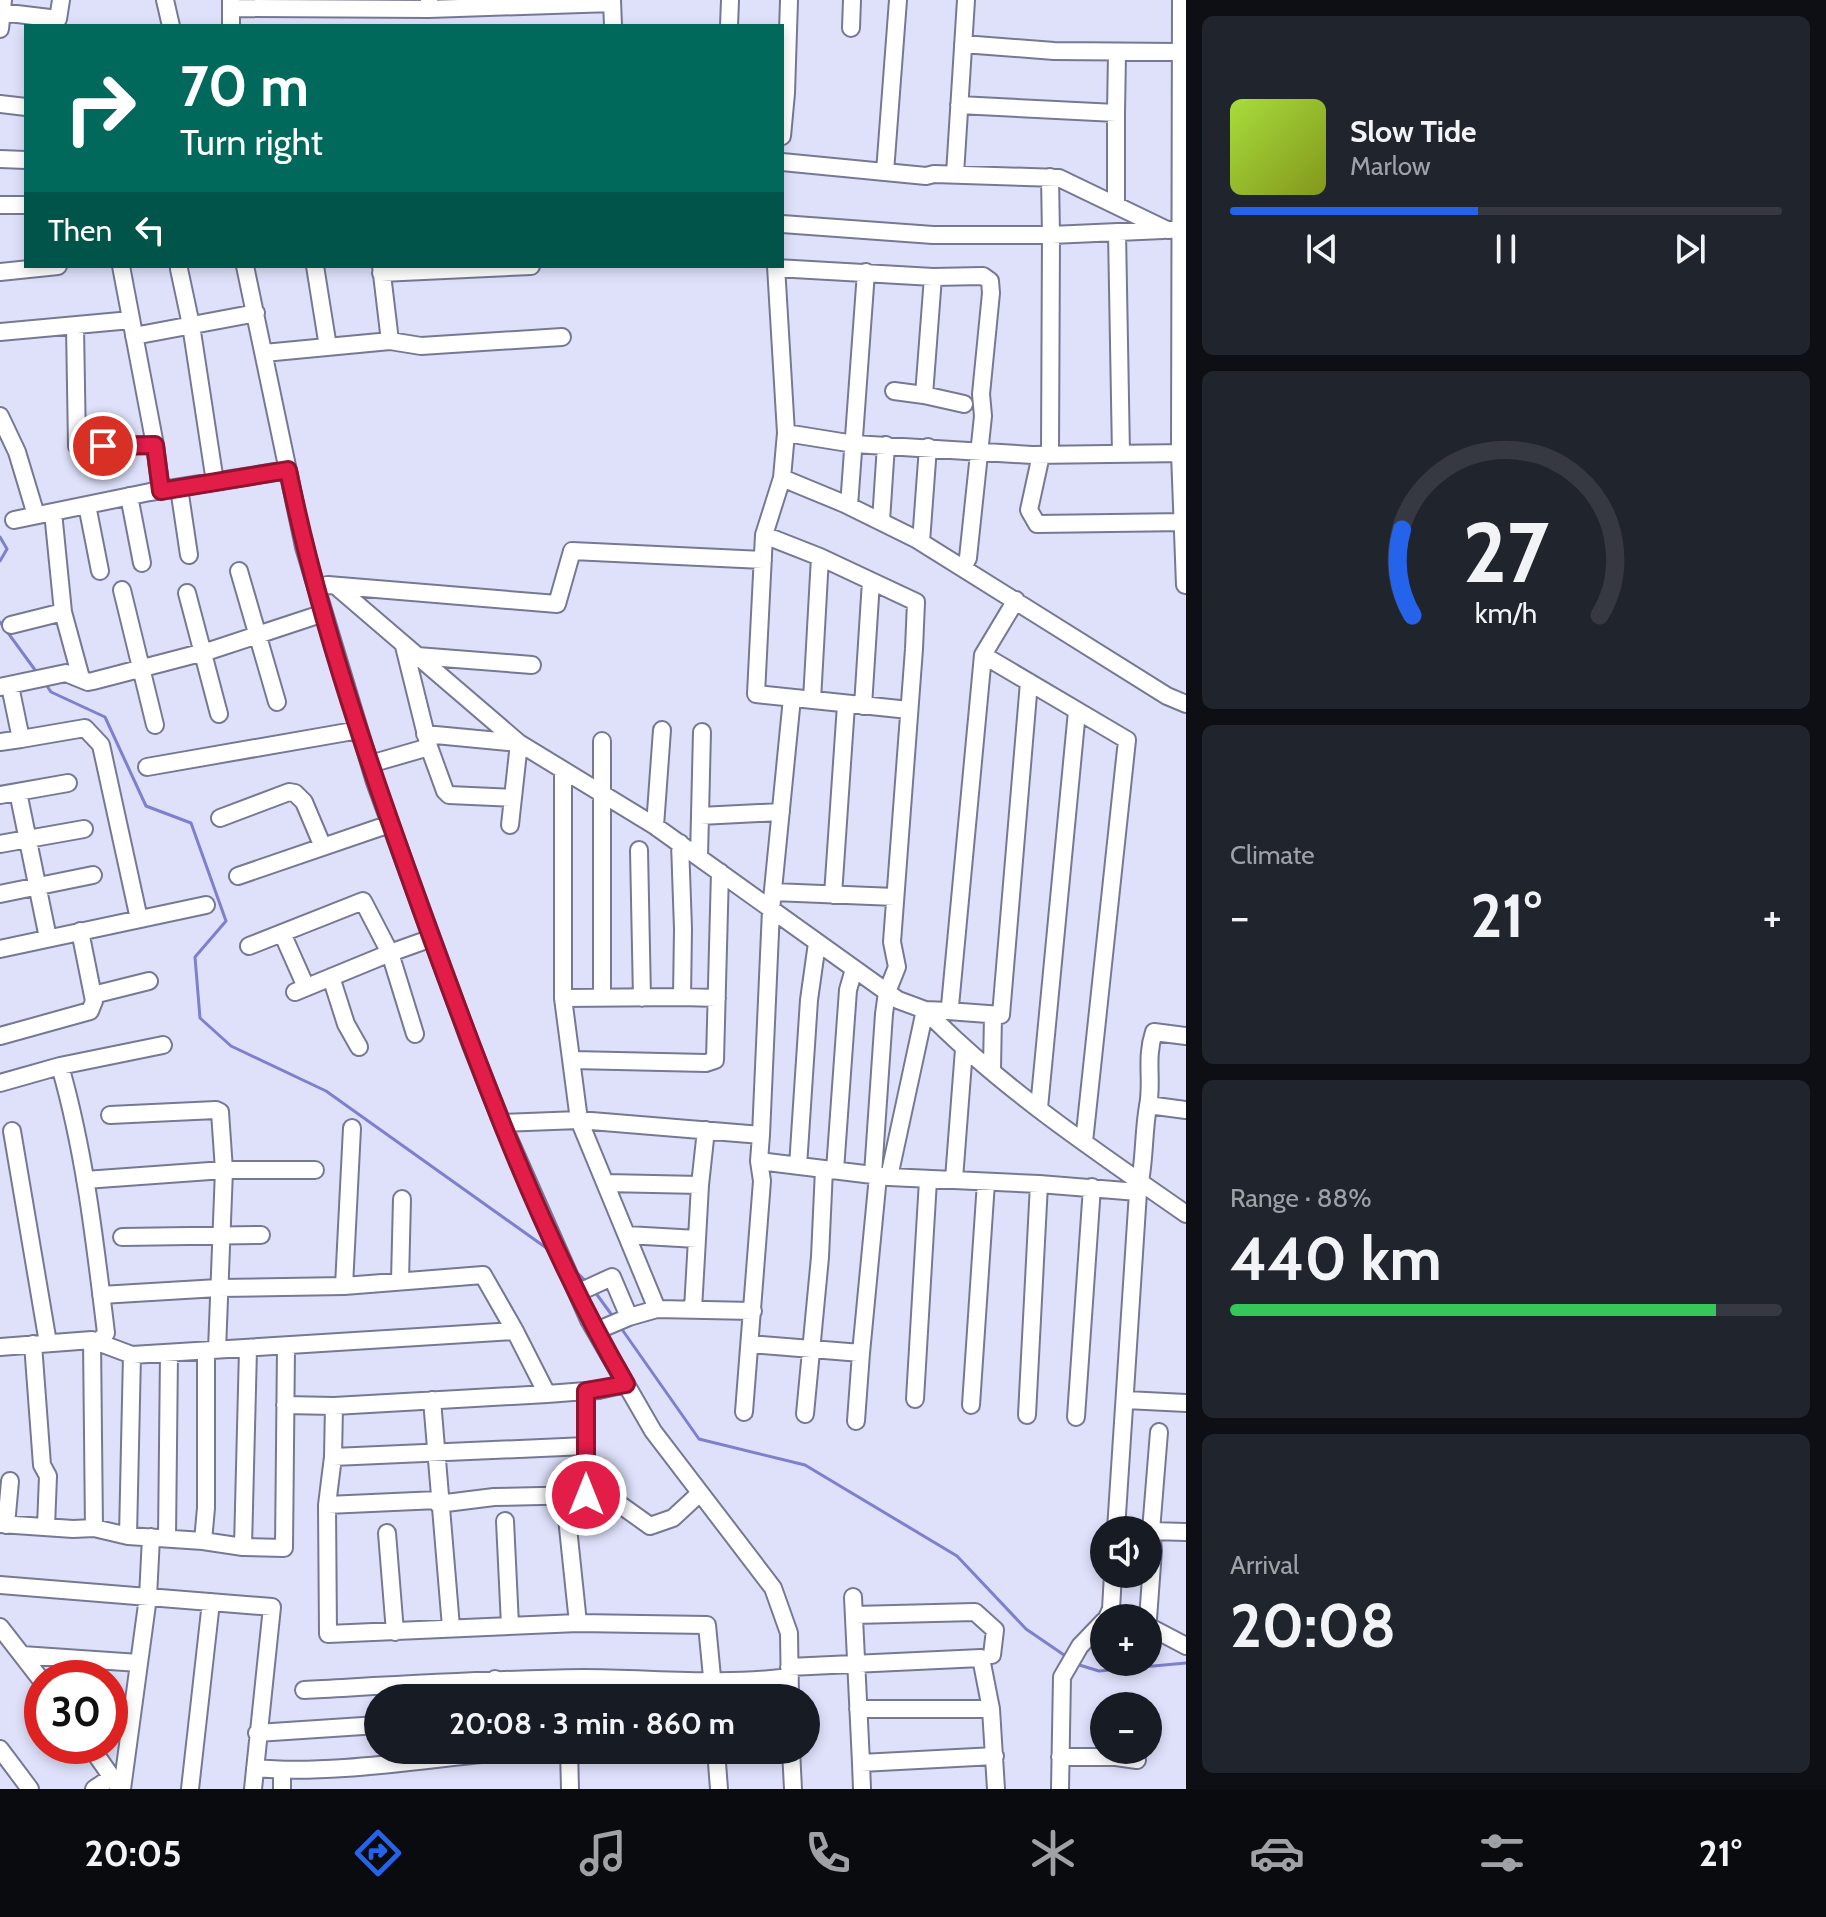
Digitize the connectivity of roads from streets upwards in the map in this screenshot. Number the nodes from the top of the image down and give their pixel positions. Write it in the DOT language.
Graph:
graph roads {
  1 [pos="61,0"];
  2 [pos="165,0"];
  3 [pos="730,0"];
  4 [pos="789,0"];
  5 [pos="852,0"];
  6 [pos="898,0"];
  7 [pos="966,0"];
  8 [pos="1181,0"];
  9 [pos="612,2"];
  10 [pos="548,3"];
  11 [pos="231,4"];
  12 [pos="489,4"];
  13 [pos="429,5"];
  14 [pos="1,8"];
  15 [pos="57,23"];
  16 [pos="171,24"];
  17 [pos="613,24"];
  18 [pos="729,24"];
  19 [pos="851,28"];
  20 [pos="0,29"];
  21 [pos="963,44"];
  22 [pos="1179,52"];
  23 [pos="1117,53"];
  24 [pos="0,104"];
  25 [pos="784,104"];
  26 [pos="959,105"];
  27 [pos="24,107"];
  28 [pos="1116,113"];
  29 [pos="0,159"];
  30 [pos="24,160"];
  31 [pos="784,162"];
  32 [pos="885,172"];
  33 [pos="955,174"];
  34 [pos="1050,177"];
  35 [pos="0,205"];
  36 [pos="24,205"];
  37 [pos="1116,205"];
  38 [pos="784,224"];
  39 [pos="1177,229"];
  40 [pos="1117,232"];
  41 [pos="1051,235"];
  42 [pos="784,267"];
  43 [pos="39,268"];
  44 [pos="121,268"];
  45 [pos="245,268"];
  46 [pos="315,268"];
  47 [pos="456,268"];
  48 [pos="776,268"];
  49 [pos="179,269"];
  50 [pos="381,270"];
  51 [pos="0,272"];
  52 [pos="866,272"];
  53 [pos="933,277"];
  54 [pos="256,313"];
  55 [pos="191,325"];
  56 [pos="75,326"];
  57 [pos="132,328"];
  58 [pos="0,332"];
  59 [pos="562,337"];
  60 [pos="390,341"];
  61 [pos="328,347"];
  62 [pos="264,353"];
  63 [pos="894,391"];
  64 [pos="924,395"];
  65 [pos="964,404"];
  66 [pos="0,416"];
  67 [pos="786,433"];
  68 [pos="854,444"];
  69 [pos="155,445"];
  70 [pos="886,445"];
  71 [pos="928,447"];
  72 [pos="978,451"];
  73 [pos="1183,453"];
  74 [pos="1046,454"];
  75 [pos="1121,454"];
  76 [pos="288,470"];
  77 [pos="782,478"];
  78 [pos="215,482"];
  79 [pos="179,488"];
  80 [pos="161,491"];
  81 [pos="129,496"];
  82 [pos="87,505"];
  83 [pos="849,506"];
  84 [pos="53,512"];
  85 [pos="36,515"];
  86 [pos="14,520"];
  87 [pos="881,521"];
  88 [pos="1184,522"];
  89 [pos="764,535"];
  90 [pos="921,542"];
  91 [pos="189,555"];
  92 [pos="820,557"];
  93 [pos="763,560"];
  94 [pos="142,563"];
  95 [pos="963,568"];
  96 [pos="100,571"];
  97 [pos="239,571"];
  98 [pos="871,581"];
  99 [pos="1185,585"];
  100 [pos="316,587"];
  101 [pos="337,587"];
  102 [pos="122,590"];
  103 [pos="187,593"];
  104 [pos="1016,600"];
  105 [pos="63,612"];
  106 [pos="324,613"];
  107 [pos="11,625"];
  108 [pos="259,634"];
  109 [pos="410,651"];
  110 [pos="204,652"];
  111 [pos="983,655"];
  112 [pos="532,665"];
  113 [pos="143,668"];
  114 [pos="81,678"];
  115 [pos="1029,682"];
  116 [pos="5,686"];
  117 [pos="792,698"];
  118 [pos="812,700"];
  119 [pos="277,702"];
  120 [pos="1186,704"];
  121 [pos="854,706"];
  122 [pos="909,710"];
  123 [pos="1077,711"];
  124 [pos="219,714"];
  125 [pos="155,725"];
  126 [pos="359,730"];
  127 [pos="662,730"];
  128 [pos="702,732"];
  129 [pos="21,739"];
  130 [pos="427,740"];
  131 [pos="602,741"];
  132 [pos="0,742"];
  133 [pos="519,743"];
  134 [pos="370,764"];
  135 [pos="147,767"];
  136 [pos="563,770"];
  137 [pos="68,783"];
  138 [pos="18,792"];
  139 [pos="0,795"];
  140 [pos="603,795"];
  141 [pos="513,798"];
  142 [pos="781,812"];
  143 [pos="700,816"];
  144 [pos="220,818"];
  145 [pos="390,824"];
  146 [pos="510,825"];
  147 [pos="655,826"];
  148 [pos="84,829"];
  149 [pos="28,840"];
  150 [pos="680,843"];
  151 [pos="0,844"];
  152 [pos="323,847"];
  153 [pos="639,850"];
  154 [pos="699,857"];
  155 [pos="720,872"];
  156 [pos="93,875"];
  157 [pos="238,876"];
  158 [pos="37,887"];
  159 [pos="773,892"];
  160 [pos="0,894"];
  161 [pos="833,895"];
  162 [pos="895,897"];
  163 [pos="206,905"];
  164 [pos="771,910"];
  165 [pos="139,919"];
  166 [pos="80,931"];
  167 [pos="282,933"];
  168 [pos="48,938"];
  169 [pos="432,938"];
  170 [pos="817,943"];
  171 [pos="249,946"];
  172 [pos="0,949"];
  173 [pos="390,953"];
  174 [pos="854,969"];
  175 [pos="331,977"];
  176 [pos="149,981"];
  177 [pos="887,992"];
  178 [pos="93,995"];
  179 [pos="682,997"];
  180 [pos="563,998"];
  181 [pos="602,998"];
  182 [pos="642,998"];
  183 [pos="717,998"];
  184 [pos="925,1010"];
  185 [pos="948,1011"];
  186 [pos="993,1015"];
  187 [pos="415,1034"];
  188 [pos="0,1036"];
  189 [pos="1186,1036"];
  190 [pos="163,1045"];
  191 [pos="359,1047"];
  192 [pos="964,1049"];
  193 [pos="573,1060"];
  194 [pos="60,1066"];
  195 [pos="992,1069"];
  196 [pos="0,1083"];
  197 [pos="1148,1105"];
  198 [pos="1039,1108"];
  199 [pos="1186,1110"];
  200 [pos="110,1115"];
  201 [pos="579,1120"];
  202 [pos="502,1123"];
  203 [pos="352,1128"];
  204 [pos="706,1130"];
  205 [pos="12,1131"];
  206 [pos="761,1135"];
  207 [pos="1084,1142"];
  208 [pos="759,1161"];
  209 [pos="798,1166"];
  210 [pos="829,1169"];
  211 [pos="224,1170"];
  212 [pos="315,1170"];
  213 [pos="880,1176"];
  214 [pos="954,1179"];
  215 [pos="85,1180"];
  216 [pos="928,1180"];
  217 [pos="986,1182"];
  218 [pos="606,1183"];
  219 [pos="1039,1184"];
  220 [pos="700,1185"];
  221 [pos="1092,1187"];
  222 [pos="1139,1187"];
  223 [pos="402,1199"];
  224 [pos="1186,1214"];
  225 [pos="222,1235"];
  226 [pos="261,1235"];
  227 [pos="627,1235"];
  228 [pos="122,1237"];
  229 [pos="697,1239"];
  230 [pos="400,1281"];
  231 [pos="344,1286"];
  232 [pos="218,1288"];
  233 [pos="586,1289"];
  234 [pos="101,1295"];
  235 [pos="657,1309"];
  236 [pos="693,1309"];
  237 [pos="753,1311"];
  238 [pos="615,1323"];
  239 [pos="515,1331"];
  240 [pos="95,1341"];
  241 [pos="40,1344"];
  242 [pos="750,1344"];
  243 [pos="0,1347"];
  244 [pos="286,1347"];
  245 [pos="248,1349"];
  246 [pos="812,1349"];
  247 [pos="212,1350"];
  248 [pos="169,1353"];
  249 [pos="861,1353"];
  250 [pos="132,1355"];
  251 [pos="626,1384"];
  252 [pos="586,1391"];
  253 [pos="547,1394"];
  254 [pos="915,1399"];
  255 [pos="432,1400"];
  256 [pos="1126,1400"];
  257 [pos="1186,1403"];
  258 [pos="285,1405"];
  259 [pos="971,1405"];
  260 [pos="334,1406"];
  261 [pos="744,1412"];
  262 [pos="805,1414"];
  263 [pos="1027,1415"];
  264 [pos="1076,1417"];
  265 [pos="856,1421"];
  266 [pos="1159,1432"];
  267 [pos="586,1446"];
  268 [pos="435,1454"];
  269 [pos="333,1457"];
  270 [pos="10,1481"];
  271 [pos="700,1493"];
  272 [pos="586,1495"];
  273 [pos="438,1502"];
  274 [pos="327,1505"];
  275 [pos="1117,1516"];
  276 [pos="1149,1516"];
  277 [pos="567,1518"];
  278 [pos="505,1521"];
  279 [pos="3,1525"];
  280 [pos="46,1527"];
  281 [pos="94,1528"];
  282 [pos="1162,1531"];
  283 [pos="1186,1532"];
  284 [pos="387,1533"];
  285 [pos="128,1536"];
  286 [pos="159,1537"];
  287 [pos="203,1541"];
  288 [pos="243,1547"];
  289 [pos="0,1585"];
  290 [pos="148,1597"];
  291 [pos="853,1597"];
  292 [pos="211,1602"];
  293 [pos="854,1615"];
  294 [pos="578,1623"];
  295 [pos="510,1625"];
  296 [pos="0,1627"];
  297 [pos="451,1627"];
  298 [pos="395,1632"];
  299 [pos="1162,1633"];
  300 [pos="1090,1636"];
  301 [pos="1186,1646"];
  302 [pos="22,1655"];
  303 [pos="992,1655"];
  304 [pos="26,1660"];
  305 [pos="139,1663"];
  306 [pos="856,1663"];
  307 [pos="789,1672"];
  308 [pos="495,1679"];
  309 [pos="713,1680"];
  310 [pos="495,1684"];
  311 [pos="713,1684"];
  312 [pos="789,1684"];
  313 [pos="304,1690"];
  314 [pos="858,1709"];
  315 [pos="991,1709"];
  316 [pos="364,1726"];
  317 [pos="257,1733"];
  318 [pos="0,1749"];
  319 [pos="995,1756"];
  320 [pos="1060,1757"];
  321 [pos="1090,1757"];
  322 [pos="861,1763"];
  323 [pos="103,1764"];
  324 [pos="364,1764"];
  325 [pos="569,1764"];
  326 [pos="717,1764"];
  327 [pos="792,1764"];
  328 [pos="6,1768"];
  329 [pos="255,1768"];
  330 [pos="282,1771"];
  331 [pos="118,1785"];
  332 [pos="30,1789"];
  333 [pos="94,1789"];
  334 [pos="190,1789"];
  335 [pos="253,1789"];
  336 [pos="282,1789"];
  337 [pos="570,1789"];
  338 [pos="719,1789"];
  339 [pos="793,1789"];
  340 [pos="862,1789"];
  341 [pos="996,1789"];
  342 [pos="1060,1789"];
  1 -- 15 [label="street"];
  2 -- 16 [label="street"];
  3 -- 18 [label="street"];
  4 -- 25 [label="street"];
  5 -- 19 [label="street"];
  6 -- 32 [label="street"];
  7 -- 21 [label="street"];
  8 -- 22 [label="street"];
  9 -- 10 [label="street"];
  9 -- 17 [label="street"];
  10 -- 12 [label="street"];
  11 -- 13 [label="street"];
  12 -- 13 [label="street"];
  14 -- 15 [label="street"];
  14 -- 20 [label="street"];
  21 -- 23 [label="street"];
  21 -- 26 [label="street"];
  22 -- 23 [label="street"];
  22 -- 39 [label="street"];
  23 -- 28 [label="street"];
  24 -- 27 [label="street"];
  26 -- 28 [label="street"];
  26 -- 33 [label="street"];
  28 -- 37 [label="street"];
  29 -- 30 [label="street"];
  31 -- 32 [label="street"];
  32 -- 33 [label="street"];
  33 -- 34 [label="street"];
  34 -- 37 [label="street"];
  34 -- 41 [label="street"];
  35 -- 36 [label="street"];
  37 -- 39 [label="street"];
  38 -- 41 [label="street"];
  39 -- 40 [label="street"];
  39 -- 73 [label="street"];
  40 -- 41 [label="street"];
  40 -- 75 [label="street"];
  41 -- 74 [label="street"];
  42 -- 52 [label="street"];
  43 -- 51 [label="street"];
  44 -- 57 [label="street"];
  45 -- 54 [label="street"];
  46 -- 61 [label="street"];
  47 -- 50 [label="street"];
  48 -- 67 [label="street"];
  49 -- 55 [label="street"];
  50 -- 60 [label="street"];
  52 -- 53 [label="street"];
  52 -- 68 [label="street"];
  53 -- 64 [label="street"];
  53 -- 72 [label="street"];
  54 -- 55 [label="street"];
  54 -- 62 [label="street"];
  55 -- 57 [label="street"];
  55 -- 78 [label="street"];
  56 -- 57 [label="street"];
  56 -- 58 [label="street"];
  56 -- 69 [label="street"];
  57 -- 69 [label="street"];
  59 -- 60 [label="street"];
  60 -- 61 [label="street"];
  61 -- 62 [label="street"];
  62 -- 76 [label="street"];
  63 -- 64 [label="street"];
  64 -- 65 [label="street"];
  66 -- 85 [label="street"];
  67 -- 68 [label="street"];
  67 -- 77 [label="street"];
  68 -- 70 [label="street"];
  68 -- 83 [label="street"];
  69 -- 80 [label="street"];
  70 -- 71 [label="street"];
  70 -- 87 [label="street"];
  71 -- 72 [label="street"];
  71 -- 90 [label="street"];
  72 -- 74 [label="street"];
  72 -- 95 [label="street"];
  73 -- 75 [label="street"];
  73 -- 88 [label="street"];
  74 -- 75 [label="street"];
  74 -- 88 [label="street"];
  76 -- 78 [label="street"];
  76 -- 100 [label="street"];
  77 -- 83 [label="street"];
  77 -- 89 [label="street"];
  78 -- 79 [label="street"];
  79 -- 80 [label="street"];
  79 -- 91 [label="street"];
  80 -- 81 [label="street"];
  81 -- 82 [label="street"];
  81 -- 94 [label="street"];
  82 -- 84 [label="street"];
  82 -- 96 [label="street"];
  83 -- 87 [label="street"];
  84 -- 85 [label="street"];
  84 -- 105 [label="street"];
  85 -- 86 [label="street"];
  87 -- 90 [label="street"];
  88 -- 99 [label="street"];
  89 -- 92 [label="street"];
  89 -- 93 [label="street"];
  90 -- 95 [label="street"];
  92 -- 98 [label="street"];
  92 -- 118 [label="street"];
  93 -- 101 [label="street"];
  93 -- 117 [label="street"];
  95 -- 104 [label="street"];
  97 -- 108 [label="street"];
  98 -- 121 [label="street"];
  98 -- 122 [label="street"];
  100 -- 101 [label="street"];
  100 -- 106 [label="street"];
  101 -- 109 [label="street"];
  102 -- 113 [label="street"];
  103 -- 110 [label="street"];
  104 -- 111 [label="street"];
  104 -- 120 [label="street"];
  105 -- 107 [label="street"];
  105 -- 114 [label="street"];
  106 -- 108 [label="street"];
  106 -- 126 [label="street"];
  108 -- 110 [label="street"];
  108 -- 119 [label="street"];
  109 -- 112 [label="street"];
  109 -- 130 [label="street"];
  109 -- 133 [label="street"];
  110 -- 113 [label="street"];
  110 -- 124 [label="street"];
  111 -- 115 [label="street"];
  111 -- 185 [label="street"];
  113 -- 114 [label="street"];
  113 -- 125 [label="street"];
  114 -- 116 [label="street"];
  115 -- 123 [label="street"];
  115 -- 186 [label="street"];
  116 -- 129 [label="street"];
  117 -- 118 [label="street"];
  117 -- 142 [label="street"];
  118 -- 121 [label="street"];
  121 -- 122 [label="street"];
  121 -- 161 [label="street"];
  122 -- 162 [label="street"];
  123 -- 198 [label="street"];
  123 -- 207 [label="street"];
  126 -- 134 [label="street"];
  126 -- 135 [label="street"];
  127 -- 147 [label="street"];
  128 -- 143 [label="street"];
  129 -- 132 [label="street"];
  129 -- 165 [label="street"];
  130 -- 133 [label="street"];
  130 -- 134 [label="street"];
  130 -- 141 [label="street"];
  131 -- 140 [label="street"];
  133 -- 136 [label="street"];
  133 -- 141 [label="street"];
  134 -- 145 [label="street"];
  136 -- 140 [label="street"];
  136 -- 180 [label="street"];
  137 -- 138 [label="street"];
  138 -- 139 [label="street"];
  138 -- 149 [label="street"];
  140 -- 147 [label="street"];
  140 -- 181 [label="street"];
  141 -- 146 [label="street"];
  142 -- 143 [label="street"];
  142 -- 159 [label="street"];
  143 -- 154 [label="street"];
  144 -- 152 [label="street"];
  145 -- 152 [label="street"];
  145 -- 169 [label="street"];
  147 -- 150 [label="street"];
  148 -- 149 [label="street"];
  149 -- 151 [label="street"];
  149 -- 158 [label="street"];
  150 -- 154 [label="street"];
  150 -- 179 [label="street"];
  152 -- 157 [label="street"];
  153 -- 182 [label="street"];
  154 -- 155 [label="street"];
  155 -- 164 [label="street"];
  155 -- 183 [label="street"];
  156 -- 158 [label="street"];
  158 -- 160 [label="street"];
  158 -- 168 [label="street"];
  159 -- 161 [label="street"];
  159 -- 164 [label="street"];
  161 -- 162 [label="street"];
  162 -- 177 [label="street"];
  163 -- 165 [label="street"];
  164 -- 170 [label="street"];
  164 -- 206 [label="street"];
  165 -- 166 [label="street"];
  166 -- 168 [label="street"];
  166 -- 178 [label="street"];
  167 -- 171 [label="street"];
  167 -- 173 [label="street"];
  167 -- 175 [label="street"];
  168 -- 172 [label="street"];
  169 -- 173 [label="street"];
  169 -- 202 [label="street"];
  170 -- 174 [label="street"];
  170 -- 209 [label="street"];
  173 -- 175 [label="street"];
  173 -- 187 [label="street"];
  174 -- 177 [label="street"];
  174 -- 210 [label="street"];
  175 -- 191 [label="street"];
  176 -- 178 [label="street"];
  177 -- 184 [label="street"];
  177 -- 213 [label="street"];
  178 -- 188 [label="street"];
  179 -- 182 [label="street"];
  179 -- 183 [label="street"];
  180 -- 181 [label="street"];
  180 -- 193 [label="street"];
  181 -- 182 [label="street"];
  183 -- 193 [label="street"];
  184 -- 185 [label="street"];
  184 -- 192 [label="street"];
  184 -- 213 [label="street"];
  185 -- 186 [label="street"];
  186 -- 195 [label="street"];
  189 -- 197 [label="street"];
  190 -- 194 [label="street"];
  192 -- 195 [label="street"];
  192 -- 214 [label="street"];
  193 -- 201 [label="street"];
  194 -- 196 [label="street"];
  194 -- 215 [label="street"];
  195 -- 198 [label="street"];
  197 -- 199 [label="street"];
  197 -- 222 [label="street"];
  198 -- 207 [label="street"];
  200 -- 211 [label="street"];
  201 -- 202 [label="street"];
  201 -- 204 [label="street"];
  201 -- 218 [label="street"];
  202 -- 233 [label="street"];
  203 -- 231 [label="street"];
  204 -- 206 [label="street"];
  204 -- 220 [label="street"];
  205 -- 241 [label="street"];
  206 -- 208 [label="street"];
  207 -- 222 [label="street"];
  208 -- 209 [label="street"];
  208 -- 237 [label="street"];
  209 -- 210 [label="street"];
  210 -- 213 [label="street"];
  210 -- 246 [label="street"];
  211 -- 212 [label="street"];
  211 -- 215 [label="street"];
  211 -- 225 [label="street"];
  213 -- 216 [label="street"];
  213 -- 249 [label="street"];
  214 -- 216 [label="street"];
  214 -- 217 [label="street"];
  215 -- 234 [label="street"];
  216 -- 254 [label="street"];
  217 -- 219 [label="street"];
  217 -- 259 [label="street"];
  218 -- 220 [label="street"];
  218 -- 227 [label="street"];
  219 -- 221 [label="street"];
  219 -- 263 [label="street"];
  220 -- 229 [label="street"];
  221 -- 222 [label="street"];
  221 -- 264 [label="street"];
  222 -- 224 [label="street"];
  222 -- 256 [label="street"];
  223 -- 230 [label="street"];
  225 -- 226 [label="street"];
  225 -- 228 [label="street"];
  225 -- 232 [label="street"];
  227 -- 229 [label="street"];
  227 -- 235 [label="street"];
  229 -- 236 [label="street"];
  230 -- 231 [label="street"];
  230 -- 239 [label="street"];
  231 -- 232 [label="street"];
  232 -- 234 [label="street"];
  232 -- 247 [label="street"];
  233 -- 238 [label="street"];
  233 -- 238 [label="street"];
  234 -- 240 [label="street"];
  235 -- 236 [label="street"];
  235 -- 238 [label="street"];
  236 -- 237 [label="street"];
  237 -- 242 [label="street"];
  238 -- 251 [label="street"];
  239 -- 244 [label="street"];
  239 -- 253 [label="street"];
  240 -- 241 [label="street"];
  240 -- 250 [label="street"];
  240 -- 281 [label="street"];
  241 -- 243 [label="street"];
  241 -- 280 [label="street"];
  242 -- 246 [label="street"];
  242 -- 261 [label="street"];
  244 -- 245 [label="street"];
  244 -- 258 [label="street"];
  245 -- 247 [label="street"];
  245 -- 288 [label="street"];
  246 -- 249 [label="street"];
  246 -- 262 [label="street"];
  247 -- 248 [label="street"];
  247 -- 287 [label="street"];
  248 -- 250 [label="street"];
  248 -- 286 [label="street"];
  249 -- 265 [label="street"];
  250 -- 285 [label="street"];
  251 -- 252 [label="street"];
  251 -- 271 [label="street"];
  252 -- 253 [label="street"];
  252 -- 267 [label="street"];
  253 -- 255 [label="street"];
  255 -- 260 [label="street"];
  255 -- 268 [label="street"];
  256 -- 257 [label="street"];
  256 -- 275 [label="street"];
  258 -- 260 [label="street"];
  258 -- 288 [label="street"];
  260 -- 269 [label="street"];
  266 -- 276 [label="street"];
  267 -- 268 [label="street"];
  267 -- 272 [label="street"];
  268 -- 269 [label="street"];
  268 -- 273 [label="street"];
  269 -- 274 [label="street"];
  270 -- 279 [label="street"];
  271 -- 272 [label="street"];
  271 -- 307 [label="street"];
  272 -- 273 [label="street"];
  273 -- 274 [label="street"];
  273 -- 297 [label="street"];
  274 -- 298 [label="street"];
  277 -- 294 [label="street"];
  278 -- 295 [label="street"];
  279 -- 280 [label="street"];
  280 -- 281 [label="street"];
  281 -- 285 [label="street"];
  282 -- 283 [label="street"];
  284 -- 298 [label="street"];
  285 -- 286 [label="street"];
  286 -- 287 [label="street"];
  286 -- 290 [label="street"];
  287 -- 288 [label="street"];
  289 -- 290 [label="street"];
  290 -- 292 [label="street"];
  290 -- 305 [label="street"];
  291 -- 293 [label="street"];
  292 -- 317 [label="street"];
  292 -- 334 [label="street"];
  293 -- 303 [label="street"];
  293 -- 306 [label="street"];
  294 -- 295 [label="street"];
  294 -- 309 [label="street"];
  295 -- 297 [label="street"];
  296 -- 302 [label="street"];
  297 -- 298 [label="street"];
  299 -- 301 [label="street"];
  300 -- 320 [label="street"];
  302 -- 304 [label="street"];
  302 -- 305 [label="street"];
  305 -- 331 [label="street"];
  306 -- 307 [label="street"];
  306 -- 314 [label="street"];
  306 -- 315 [label="street"];
  307 -- 309 [label="street"];
  307 -- 312 [label="street"];
  308 -- 309 [label="street"];
  308 -- 310 [label="street"];
  308 -- 313 [label="street"];
  309 -- 311 [label="street"];
  314 -- 315 [label="street"];
  314 -- 322 [label="street"];
  315 -- 319 [label="street"];
  316 -- 317 [label="street"];
  317 -- 329 [label="street"];
  318 -- 328 [label="street"];
  319 -- 322 [label="street"];
  319 -- 341 [label="street"];
  320 -- 321 [label="street"];
  320 -- 342 [label="street"];
  322 -- 340 [label="street"];
  323 -- 331 [label="street"];
  324 -- 330 [label="street"];
  325 -- 337 [label="street"];
  326 -- 338 [label="street"];
  327 -- 339 [label="street"];
  328 -- 332 [label="street"];
  329 -- 330 [label="street"];
  329 -- 335 [label="street"];
  330 -- 336 [label="street"];
  331 -- 333 [label="street"];
}
